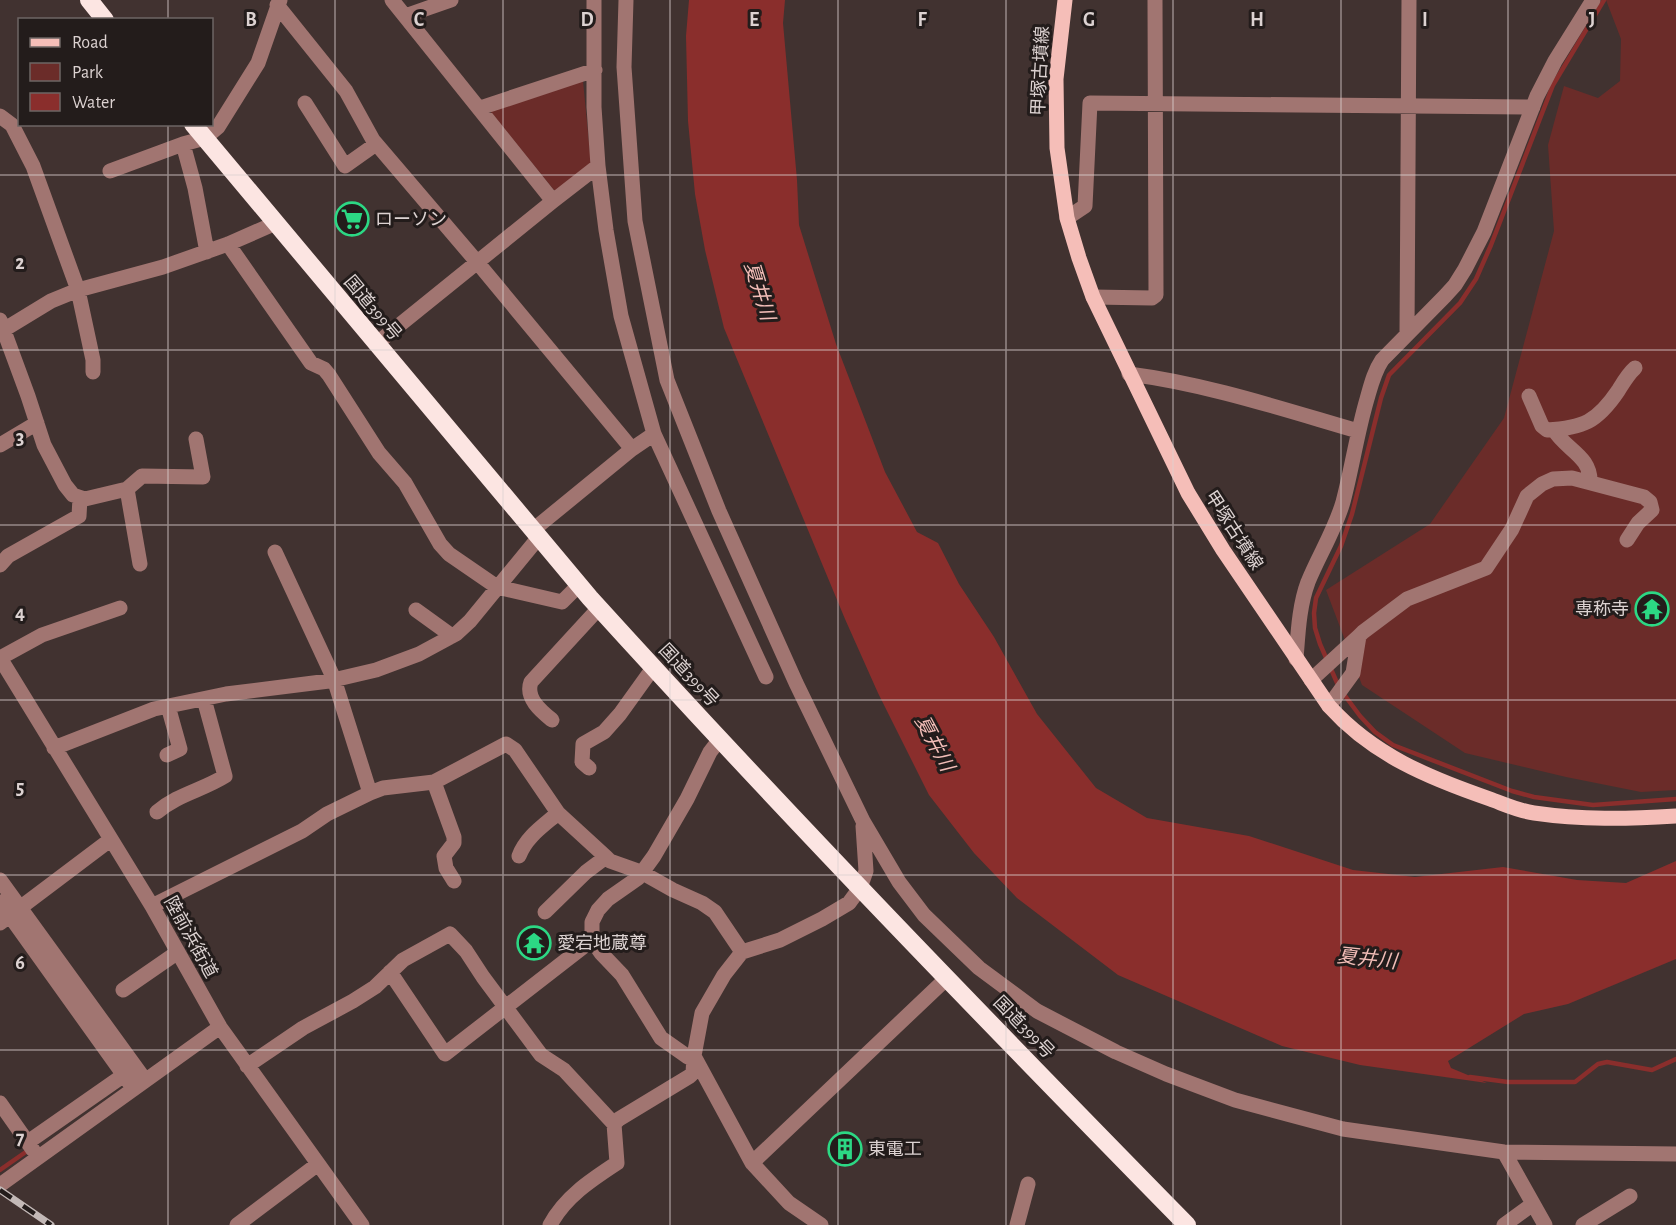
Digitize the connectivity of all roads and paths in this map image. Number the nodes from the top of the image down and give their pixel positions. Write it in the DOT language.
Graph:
graph roads {
  1 [pos="89,0"];
  2 [pos="392,0"];
  3 [pos="451,0"];
  4 [pos="594,0"];
  5 [pos="626,0"];
  6 [pos="1065,0"];
  7 [pos="1155,0"];
  8 [pos="1409,0"];
  9 [pos="1593,0"];
  10 [pos="279,3"];
  11 [pos="405,16"];
  12 [pos="103,18"];
  13 [pos="595,70"];
  14 [pos="1155,102"];
  15 [pos="305,103"];
  16 [pos="1409,106"];
  17 [pos="1533,107"];
  18 [pos="480,108"];
  19 [pos="11,121"];
  20 [pos="199,131"];
  21 [pos="183,144"];
  22 [pos="376,144"];
  23 [pos="598,166"];
  24 [pos="110,171"];
  25 [pos="553,201"];
  26 [pos="1067,218"];
  27 [pos="276,223"];
  28 [pos="228,244"];
  29 [pos="207,252"];
  30 [pos="477,261"];
  31 [pos="78,290"];
  32 [pos="1093,297"];
  33 [pos="1,327"];
  34 [pos="1407,334"];
  35 [pos="376,344"];
  36 [pos="1635,368"];
  37 [pos="93,372"];
  38 [pos="1129,374"];
  39 [pos="1529,396"];
  40 [pos="37,423"];
  41 [pos="1554,430"];
  42 [pos="1358,431"];
  43 [pos="654,434"];
  44 [pos="196,439"];
  45 [pos="0,445"];
  46 [pos="632,449"];
  47 [pos="1590,482"];
  48 [pos="126,489"];
  49 [pos="80,498"];
  50 [pos="536,534"];
  51 [pos="1627,540"];
  52 [pos="274,552"];
  53 [pos="140,564"];
  54 [pos="0,565"];
  55 [pos="579,585"];
  56 [pos="497,587"];
  57 [pos="120,608"];
  58 [pos="599,608"];
  59 [pos="416,610"];
  60 [pos="452,636"];
  61 [pos="1354,642"];
  62 [pos="0,658"];
  63 [pos="1296,659"];
  64 [pos="653,668"];
  65 [pos="766,677"];
  66 [pos="1315,677"];
  67 [pos="334,679"];
  68 [pos="204,699"];
  69 [pos="1333,700"];
  70 [pos="168,706"];
  71 [pos="552,720"];
  72 [pos="720,740"];
  73 [pos="54,748"];
  74 [pos="167,755"];
  75 [pos="589,768"];
  76 [pos="434,782"];
  77 [pos="370,793"];
  78 [pos="157,812"];
  79 [pos="558,813"];
  80 [pos="1676,816"];
  81 [pos="863,821"];
  82 [pos="111,840"];
  83 [pos="519,856"];
  84 [pos="606,857"];
  85 [pos="641,872"];
  86 [pos="0,880"];
  87 [pos="454,881"];
  88 [pos="860,888"];
  89 [pos="0,902"];
  90 [pos="152,906"];
  91 [pos="545,912"];
  92 [pos="10,915"];
  93 [pos="592,940"];
  94 [pos="178,952"];
  95 [pos="742,952"];
  96 [pos="390,972"];
  97 [pos="947,978"];
  98 [pos="123,990"];
  99 [pos="505,1006"];
  100 [pos="220,1027"];
  101 [pos="694,1056"];
  102 [pos="247,1066"];
  103 [pos="124,1075"];
  104 [pos="140,1084"];
  105 [pos="0,1103"];
  106 [pos="614,1124"];
  107 [pos="28,1142"];
  108 [pos="1504,1152"];
  109 [pos="1676,1154"];
  110 [pos="39,1157"];
  111 [pos="752,1163"];
  112 [pos="318,1164"];
  113 [pos="1028,1184"];
  114 [pos="0,1185"];
  115 [pos="1630,1196"];
  116 [pos="1533,1204"];
  117 [pos="237,1225"];
  118 [pos="362,1225"];
  119 [pos="550,1225"];
  120 [pos="821,1225"];
  121 [pos="1017,1225"];
  122 [pos="1188,1225"];
  123 [pos="1504,1225"];
  124 [pos="1545,1225"];
  125 [pos="1583,1225"];
  1 -- 12 [label="highway"];
  2 -- 11 [label="street"];
  3 -- 11 [label="street"];
  4 -- 13 [label="street"];
  5 -- 81 [label="street"];
  6 -- 26 [label="main road, 甲塚古墳線"];
  7 -- 14 [label="street"];
  8 -- 16 [label="street"];
  9 -- 17 [label="street"];
  10 -- 20 [label="street"];
  10 -- 22 [label="street"];
  11 -- 18 [label="street"];
  13 -- 18 [label="street"];
  13 -- 23 [label="street"];
  14 -- 16 [label="street"];
  14 -- 26 [label="street"];
  14 -- 32 [label="street"];
  15 -- 22 [label="street"];
  16 -- 17 [label="street"];
  16 -- 34 [label="street"];
  17 -- 34 [label="street"];
  18 -- 25 [label="street"];
  19 -- 31 [label="street"];
  20 -- 21 [label="street"];
  20 -- 27 [label="highway, 国道399号"];
  21 -- 24 [label="street"];
  21 -- 29 [label="street"];
  22 -- 30 [label="street"];
  23 -- 25 [label="street"];
  23 -- 43 [label="street"];
  25 -- 30 [label="street"];
  26 -- 32 [label="main road, 甲塚古墳線"];
  27 -- 28 [label="street"];
  27 -- 35 [label="highway, 国道399号"];
  28 -- 29 [label="street"];
  28 -- 56 [label="street"];
  29 -- 31 [label="street"];
  30 -- 35 [label="street"];
  30 -- 46 [label="street"];
  31 -- 33 [label="street"];
  31 -- 37 [label="street"];
  32 -- 38 [label="main road, 甲塚古墳線"];
  33 -- 40 [label="street"];
  34 -- 42 [label="street"];
  35 -- 50 [label="highway, 国道399号"];
  36 -- 41 [label="street"];
  38 -- 42 [label="street"];
  38 -- 63 [label="main road, 甲塚古墳線"];
  39 -- 41 [label="street"];
  40 -- 45 [label="street"];
  40 -- 49 [label="street"];
  41 -- 47 [label="street"];
  42 -- 63 [label="street"];
  43 -- 46 [label="street"];
  43 -- 65 [label="street"];
  44 -- 48 [label="street"];
  46 -- 50 [label="street"];
  47 -- 51 [label="street"];
  47 -- 61 [label="street"];
  48 -- 49 [label="street"];
  48 -- 53 [label="street"];
  49 -- 54 [label="street"];
  50 -- 55 [label="highway, 国道399号"];
  50 -- 56 [label="street"];
  52 -- 67 [label="street"];
  55 -- 56 [label="street"];
  55 -- 58 [label="highway, 国道399号"];
  56 -- 60 [label="street"];
  57 -- 62 [label="street"];
  58 -- 64 [label="highway, 国道399号"];
  58 -- 71 [label="street"];
  59 -- 60 [label="street"];
  60 -- 67 [label="street"];
  61 -- 66 [label="street"];
  61 -- 69 [label="street"];
  62 -- 73 [label="street, 陸前浜街道"];
  63 -- 66 [label="main road, 甲塚古墳線"];
  64 -- 72 [label="highway, 国道399号"];
  64 -- 75 [label="street"];
  66 -- 69 [label="main road, 甲塚古墳線"];
  67 -- 68 [label="street"];
  67 -- 77 [label="street"];
  68 -- 70 [label="street"];
  68 -- 78 [label="street"];
  69 -- 80 [label="main road, 甲塚古墳線"];
  70 -- 73 [label="street"];
  70 -- 74 [label="street"];
  72 -- 85 [label="street"];
  72 -- 88 [label="highway, 国道399号"];
  73 -- 82 [label="street, 陸前浜街道"];
  76 -- 77 [label="street"];
  76 -- 79 [label="street"];
  76 -- 87 [label="street"];
  77 -- 90 [label="street"];
  79 -- 83 [label="street"];
  79 -- 84 [label="street"];
  81 -- 88 [label="street"];
  81 -- 108 [label="street"];
  82 -- 90 [label="street, 陸前浜街道"];
  82 -- 92 [label="street"];
  84 -- 85 [label="street"];
  84 -- 91 [label="street"];
  85 -- 93 [label="street"];
  85 -- 95 [label="street"];
  86 -- 92 [label="street"];
  88 -- 95 [label="street"];
  88 -- 97 [label="highway, 国道399号"];
  89 -- 92 [label="street"];
  90 -- 94 [label="street, 陸前浜街道"];
  92 -- 103 [label="street"];
  92 -- 104 [label="street"];
  93 -- 99 [label="street"];
  93 -- 101 [label="street"];
  94 -- 98 [label="street"];
  94 -- 100 [label="street, 陸前浜街道"];
  95 -- 101 [label="street"];
  96 -- 99 [label="street"];
  96 -- 99 [label="street"];
  96 -- 102 [label="street"];
  97 -- 111 [label="street"];
  97 -- 122 [label="highway, 国道399号"];
  99 -- 106 [label="street"];
  100 -- 102 [label="street, 陸前浜街道"];
  100 -- 104 [label="street"];
  101 -- 106 [label="street"];
  101 -- 111 [label="street"];
  102 -- 112 [label="street, 陸前浜街道"];
  103 -- 104 [label="street"];
  103 -- 107 [label="street"];
  104 -- 110 [label="street"];
  105 -- 107 [label="street"];
  106 -- 119 [label="street"];
  107 -- 110 [label="street"];
  108 -- 109 [label="street"];
  108 -- 116 [label="street"];
  110 -- 114 [label="street"];
  111 -- 120 [label="street"];
  112 -- 117 [label="street"];
  112 -- 118 [label="street, 陸前浜街道"];
  113 -- 121 [label="street"];
  115 -- 125 [label="street"];
  116 -- 123 [label="street"];
  116 -- 124 [label="street"];
}
